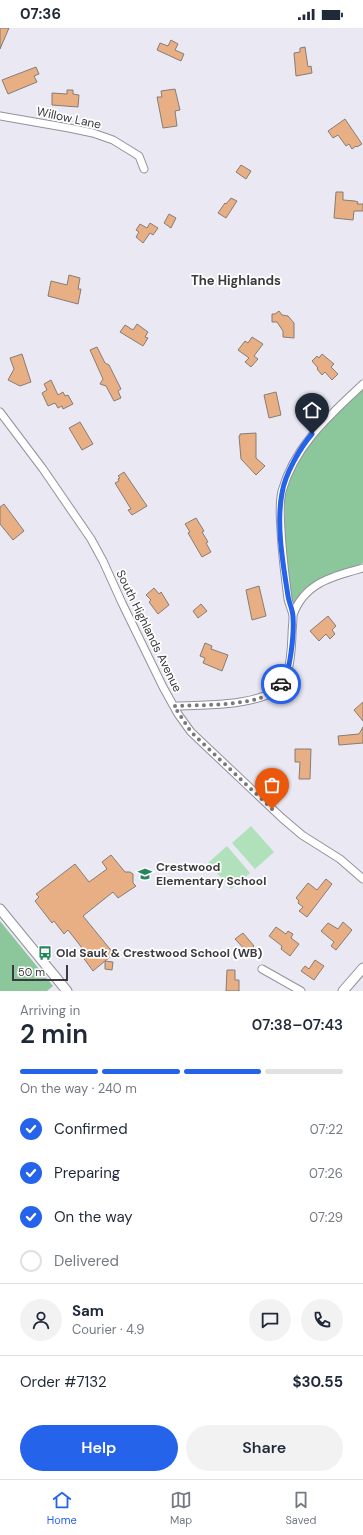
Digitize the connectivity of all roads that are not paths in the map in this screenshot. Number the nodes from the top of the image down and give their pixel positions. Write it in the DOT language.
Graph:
graph roads {
  1 [pos="0,116"];
  2 [pos="144,169"];
  3 [pos="363,384"];
  4 [pos="0,412"];
  5 [pos="363,568"];
  6 [pos="293,615"];
  7 [pos="174,706"];
  8 [pos="363,879"];
  9 [pos="0,909"];
  10 [pos="363,968"];
  11 [pos="262,969"];
  12 [pos="66,991"];
  13 [pos="301,991"];
  14 [pos="343,991"];
  1 -- 2 [label="street, Willow Lane"];
  3 -- 6 [label="street"];
  4 -- 7 [label="street, South Highlands Avenue"];
  5 -- 6 [label="street"];
  6 -- 7 [label="street"];
  7 -- 8 [label="street, South Highlands Avenue"];
  9 -- 12 [label="street"];
  10 -- 14 [label="street"];
  11 -- 13 [label="street"];
}
